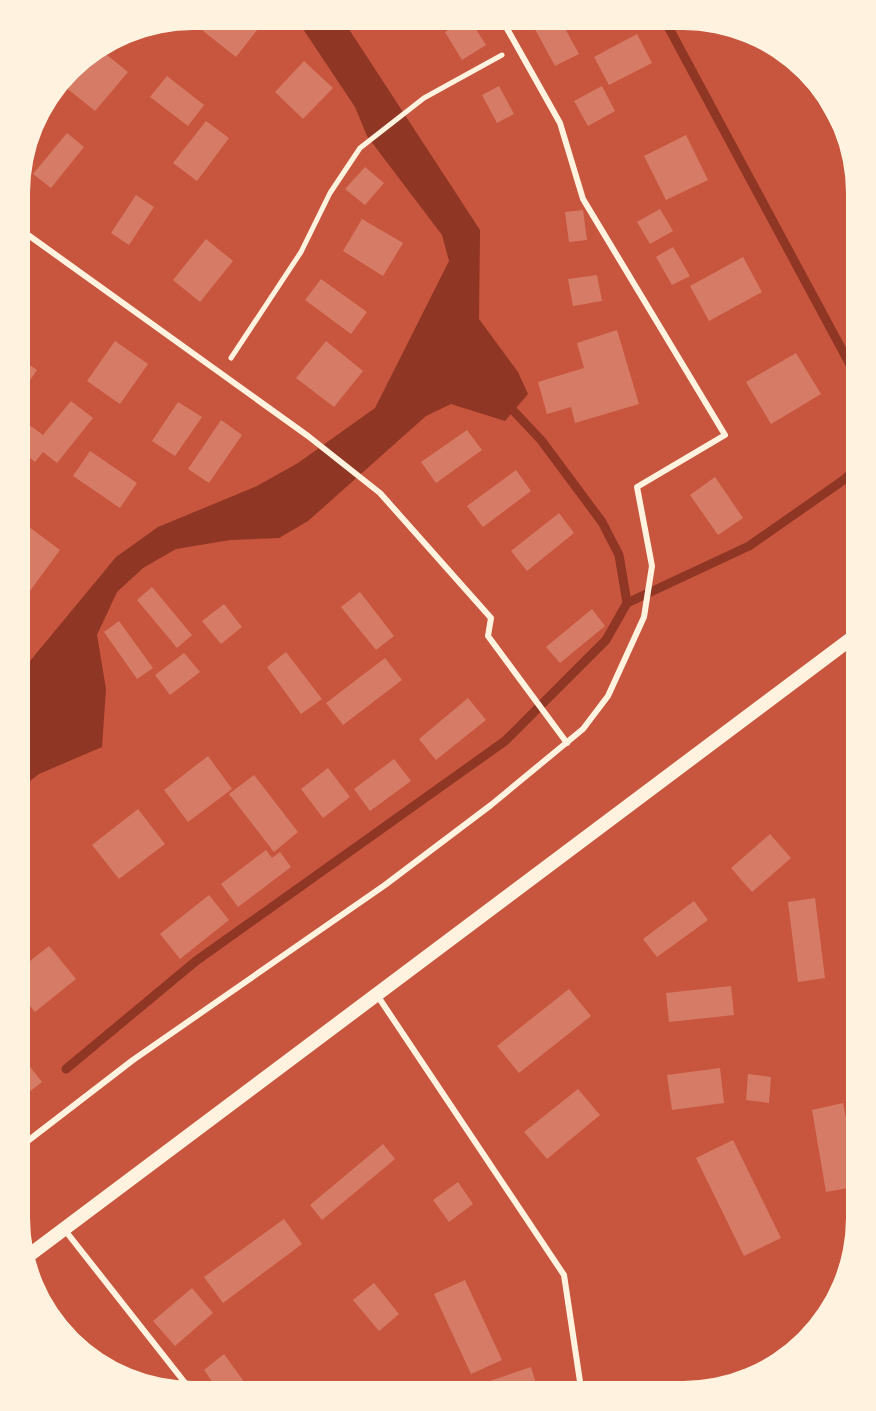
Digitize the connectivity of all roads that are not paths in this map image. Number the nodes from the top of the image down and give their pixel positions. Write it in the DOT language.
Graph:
graph roads {
  1 [pos="508,30"];
  2 [pos="30,236"];
  3 [pos="846,643"];
  4 [pos="567,743"];
  5 [pos="377,995"];
  6 [pos="30,1139"];
  7 [pos="64,1229"];
  8 [pos="34,1252"];
  9 [pos="183,1381"];
  10 [pos="580,1381"];
  1 -- 4 [label="lane"];
  2 -- 4 [label="lane"];
  3 -- 5 [label="street"];
  4 -- 6 [label="lane"];
  5 -- 7 [label="street"];
  5 -- 10 [label="lane"];
  7 -- 8 [label="street"];
  7 -- 9 [label="lane"];
}
